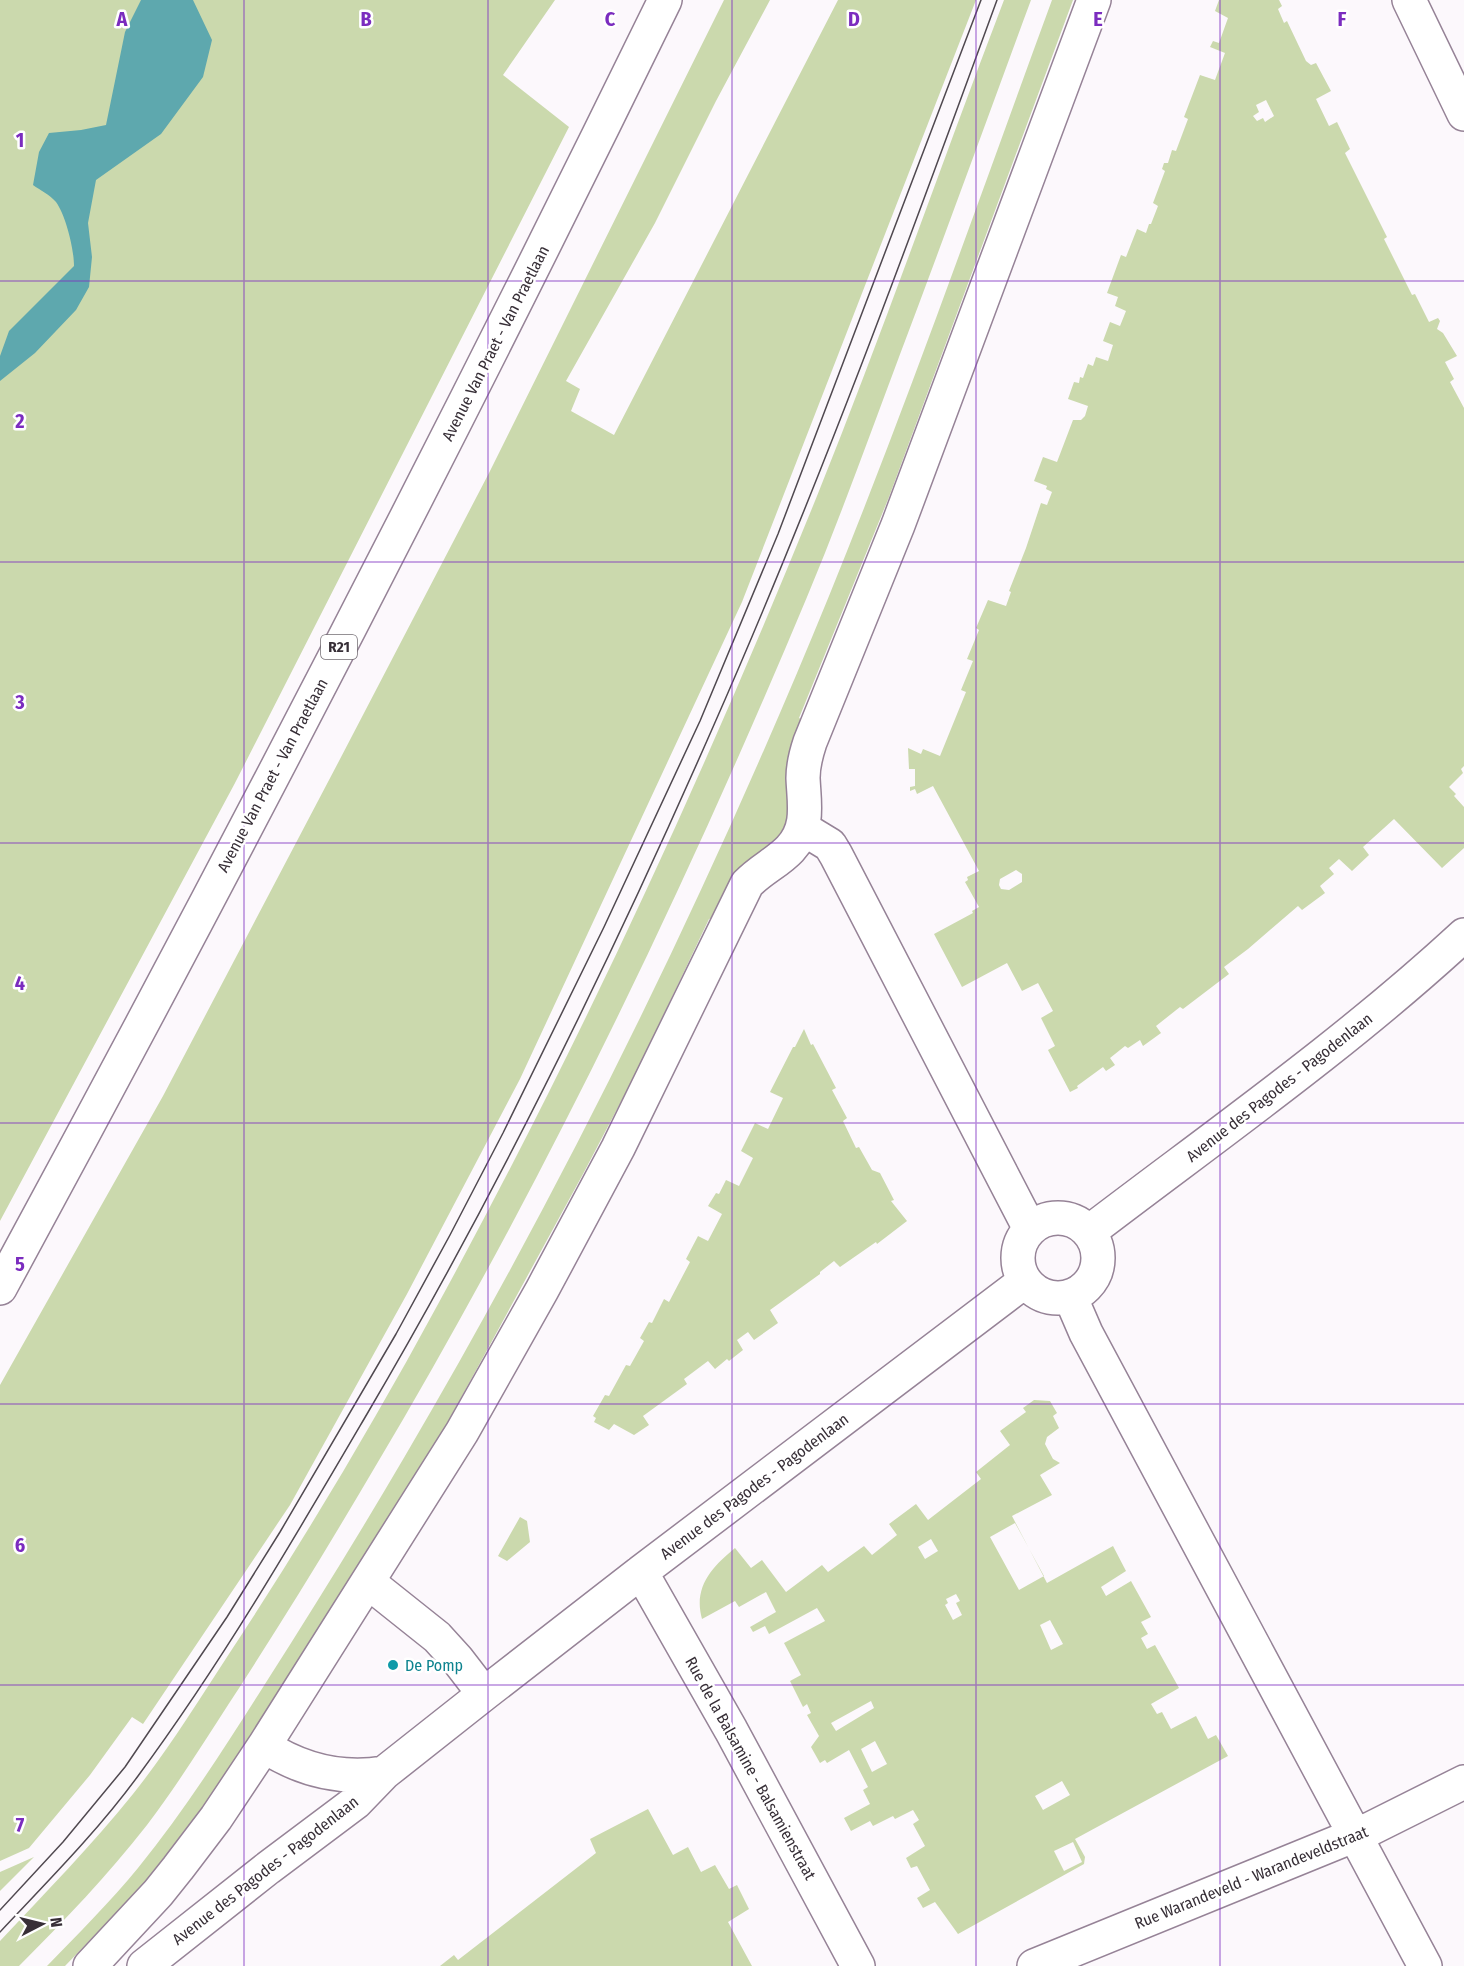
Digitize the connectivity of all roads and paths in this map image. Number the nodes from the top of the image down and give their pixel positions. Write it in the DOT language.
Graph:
graph roads {
  1 [pos="665,0"];
  2 [pos="1094,0"];
  3 [pos="1409,0"];
  4 [pos="1464,114"];
  5 [pos="802,828"];
  6 [pos="1464,935"];
  7 [pos="1030,1229"];
  8 [pos="1089,1232"];
  9 [pos="1025,1281"];
  10 [pos="0,1288"];
  11 [pos="1070,1296"];
  12 [pos="641,1572"];
  13 [pos="368,1582"];
  14 [pos="484,1694"];
  15 [pos="264,1746"];
  16 [pos="384,1773"];
  17 [pos="1464,1782"];
  18 [pos="1355,1835"];
  19 [pos="90,1966"];
  20 [pos="144,1966"];
  21 [pos="858,1966"];
  22 [pos="1034,1966"];
  23 [pos="1425,1966"];
  1 -- 10 [label="street, Avenue Van Praet - Van Praetlaan / R21"];
  2 -- 5 [label="street"];
  3 -- 4 [label="street"];
  5 -- 7 [label="street"];
  5 -- 13 [label="street"];
  6 -- 8 [label="street, Avenue des Pagodes - Pagodenlaan"];
  7 -- 8 [label="street"];
  7 -- 9 [label="street"];
  8 -- 11 [label="street"];
  9 -- 11 [label="street"];
  9 -- 12 [label="street, Avenue des Pagodes - Pagodenlaan"];
  11 -- 18 [label="street"];
  12 -- 14 [label="street, Avenue des Pagodes - Pagodenlaan"];
  12 -- 21 [label="street, Rue de la Balsamine - Balsamienstraat"];
  13 -- 14 [label="street"];
  13 -- 15 [label="street"];
  14 -- 16 [label="street, Avenue des Pagodes - Pagodenlaan"];
  15 -- 16 [label="street, Avenue des Pagodes - Pagodenlaan"];
  15 -- 19 [label="street"];
  16 -- 20 [label="street, Avenue des Pagodes - Pagodenlaan"];
  17 -- 18 [label="street, Rue Warandeveld - Warandeveldstraat"];
  18 -- 22 [label="street, Rue Warandeveld - Warandeveldstraat"];
  18 -- 23 [label="street"];
}
